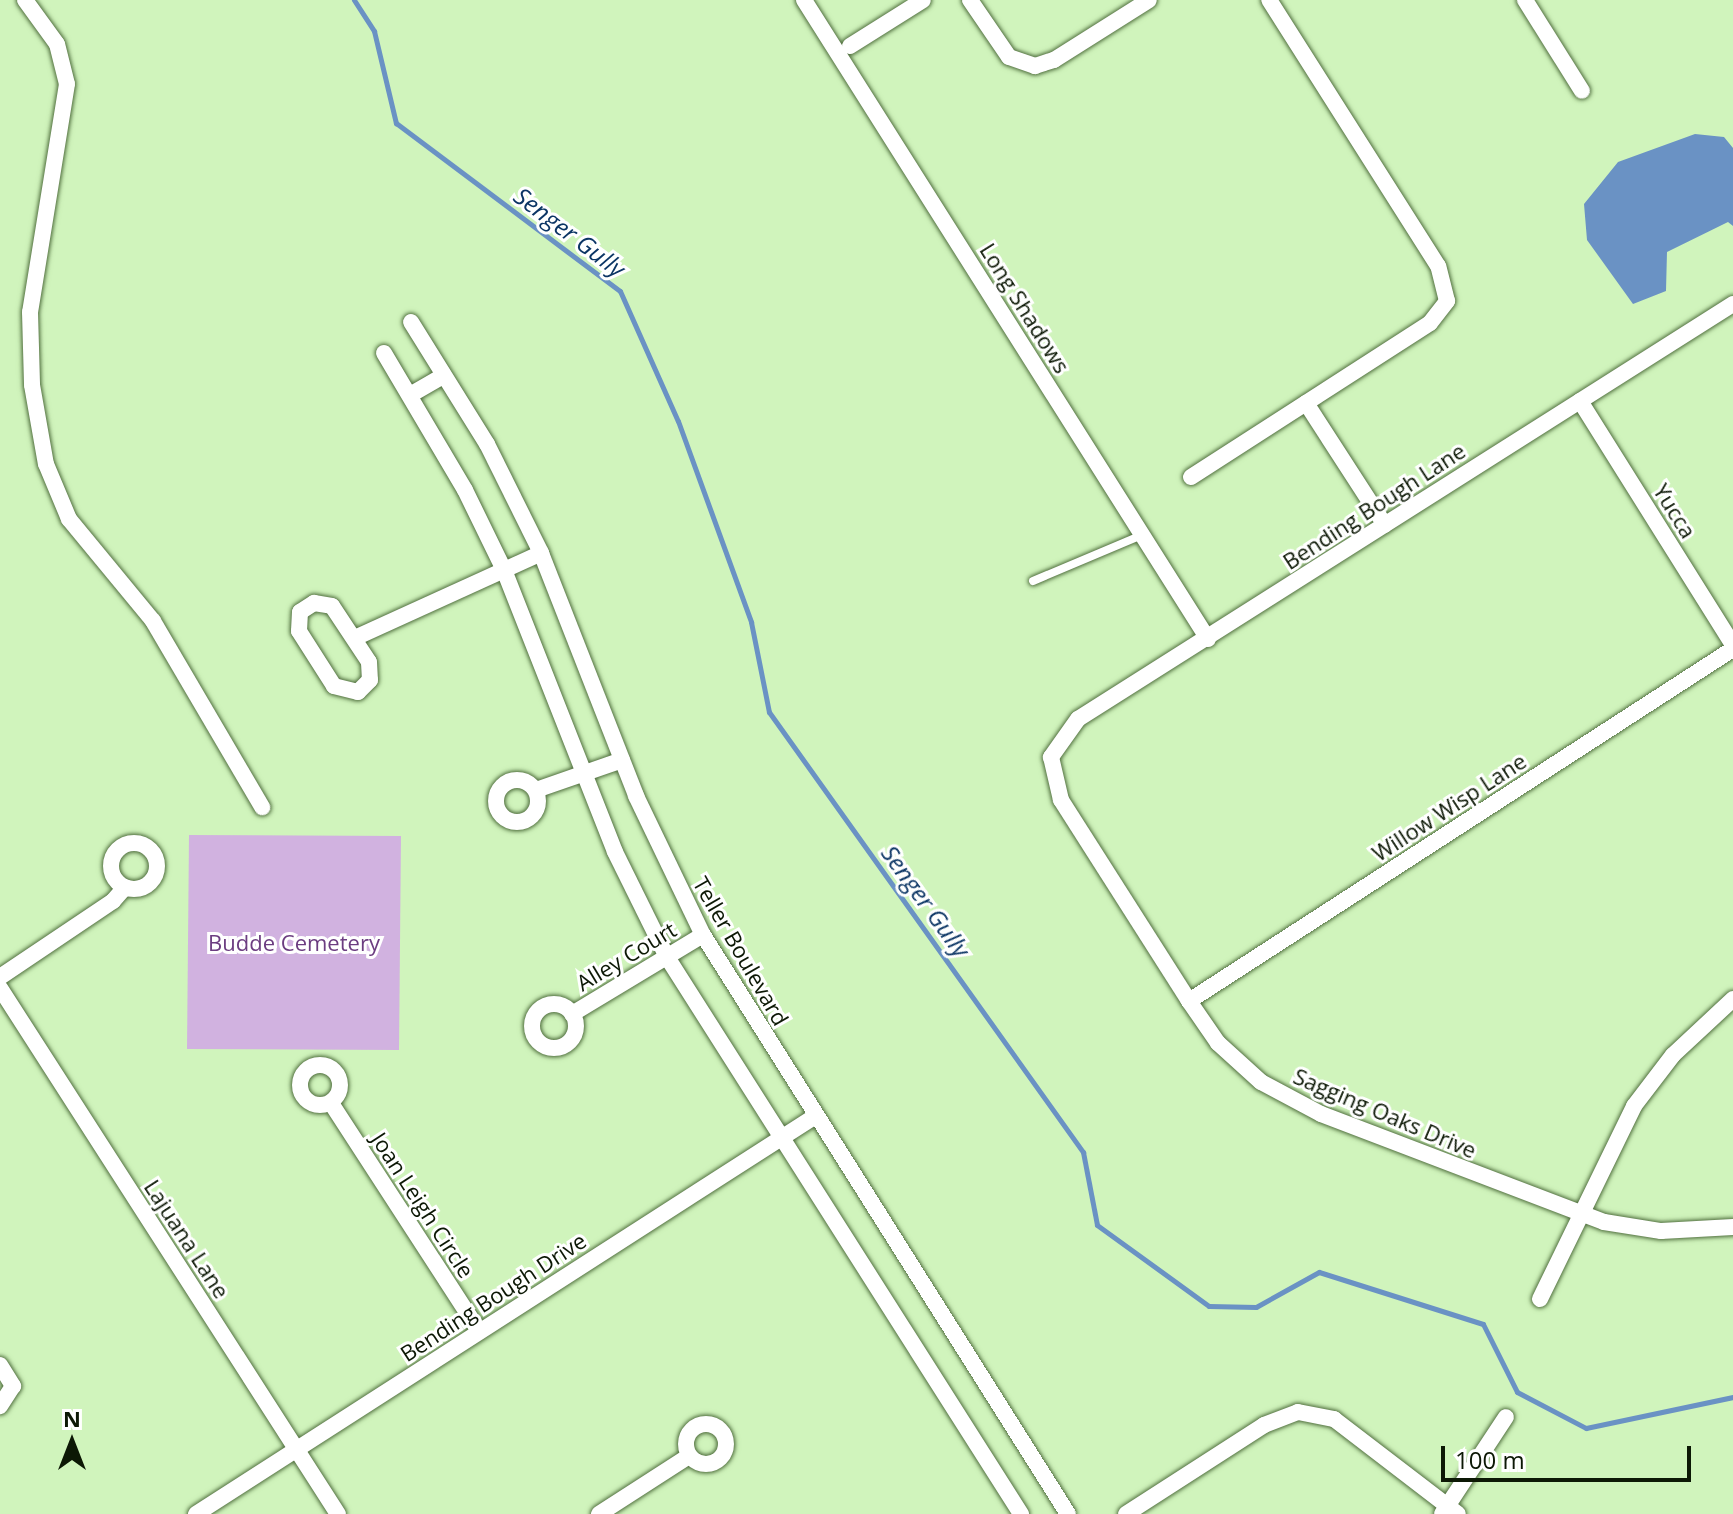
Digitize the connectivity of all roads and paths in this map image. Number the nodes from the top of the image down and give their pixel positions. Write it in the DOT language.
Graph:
graph roads {
  1 [pos="25,0"];
  2 [pos="804,0"];
  3 [pos="923,0"];
  4 [pos="970,0"];
  5 [pos="1149,0"];
  6 [pos="1269,0"];
  7 [pos="1525,0"];
  8 [pos="850,46"];
  9 [pos="1582,91"];
  10 [pos="1733,304"];
  11 [pos="411,322"];
  12 [pos="384,353"];
  13 [pos="444,375"];
  14 [pos="410,395"];
  15 [pos="1580,401"];
  16 [pos="1306,403"];
  17 [pos="1191,477"];
  18 [pos="1385,525"];
  19 [pos="1142,535"];
  20 [pos="541,553"];
  21 [pos="504,570"];
  22 [pos="1033,581"];
  23 [pos="357,637"];
  24 [pos="1208,639"];
  25 [pos="1733,647"];
  26 [pos="1051,757"];
  27 [pos="622,760"];
  28 [pos="583,774"];
  29 [pos="536,790"];
  30 [pos="262,807"];
  31 [pos="125,887"];
  32 [pos="703,935"];
  33 [pos="667,957"];
  34 [pos="0,977"];
  35 [pos="0,988"];
  36 [pos="1733,999"];
  37 [pos="1189,1001"];
  38 [pos="572,1014"];
  39 [pos="331,1103"];
  40 [pos="814,1117"];
  41 [pos="781,1139"];
  42 [pos="1578,1214"];
  43 [pos="1733,1227"];
  44 [pos="1540,1299"];
  45 [pos="479,1331"];
  46 [pos="0,1365"];
  47 [pos="0,1406"];
  48 [pos="1506,1417"];
  49 [pos="296,1450"];
  50 [pos="689,1456"];
  51 [pos="1448,1512"];
  52 [pos="196,1514"];
  53 [pos="338,1514"];
  54 [pos="599,1514"];
  55 [pos="1021,1514"];
  56 [pos="1068,1514"];
  57 [pos="1126,1514"];
  1 -- 30 [label="street"];
  2 -- 19 [label="street, Long Shadows"];
  3 -- 8 [label="street"];
  4 -- 5 [label="street"];
  6 -- 16 [label="street"];
  7 -- 9 [label="street"];
  10 -- 15 [label="street, Bending Bough Lane"];
  11 -- 13 [label="street, Teller Boulevard"];
  12 -- 14 [label="street"];
  13 -- 14 [label="street"];
  13 -- 20 [label="street, Teller Boulevard"];
  14 -- 21 [label="street"];
  15 -- 18 [label="street, Bending Bough Lane"];
  15 -- 25 [label="street, Yucca"];
  16 -- 17 [label="street"];
  16 -- 18 [label="street"];
  18 -- 24 [label="street, Bending Bough Lane"];
  19 -- 22 [label="lane"];
  19 -- 24 [label="street, Long Shadows"];
  20 -- 21 [label="street"];
  20 -- 27 [label="street, Teller Boulevard"];
  21 -- 23 [label="street"];
  21 -- 28 [label="street"];
  23 -- 23 [label="street"];
  24 -- 26 [label="street, Bending Bough Lane"];
  25 -- 37 [label="street, Willow Wisp Lane"];
  26 -- 37 [label="street, Sagging Oaks Drive"];
  27 -- 28 [label="street"];
  27 -- 32 [label="street, Teller Boulevard"];
  28 -- 29 [label="street"];
  28 -- 33 [label="street"];
  31 -- 34 [label="street"];
  32 -- 33 [label="street, Alley Court"];
  32 -- 40 [label="street, Teller Boulevard"];
  33 -- 38 [label="street, Alley Court"];
  33 -- 41 [label="street"];
  35 -- 49 [label="street, Lajuana Lane"];
  36 -- 42 [label="street"];
  37 -- 42 [label="street, Sagging Oaks Drive"];
  39 -- 45 [label="street, Joan Leigh Circle"];
  40 -- 41 [label="street, Bending Bough Drive"];
  40 -- 56 [label="street, Teller Boulevard"];
  41 -- 45 [label="street, Bending Bough Drive"];
  41 -- 55 [label="street"];
  42 -- 43 [label="street, Sagging Oaks Drive"];
  42 -- 44 [label="street"];
  45 -- 49 [label="street, Bending Bough Drive"];
  46 -- 47 [label="street"];
  48 -- 51 [label="street"];
  49 -- 52 [label="street, Bending Bough Drive"];
  49 -- 53 [label="street, Lajuana Lane"];
  50 -- 54 [label="street"];
  51 -- 57 [label="street"];
}
